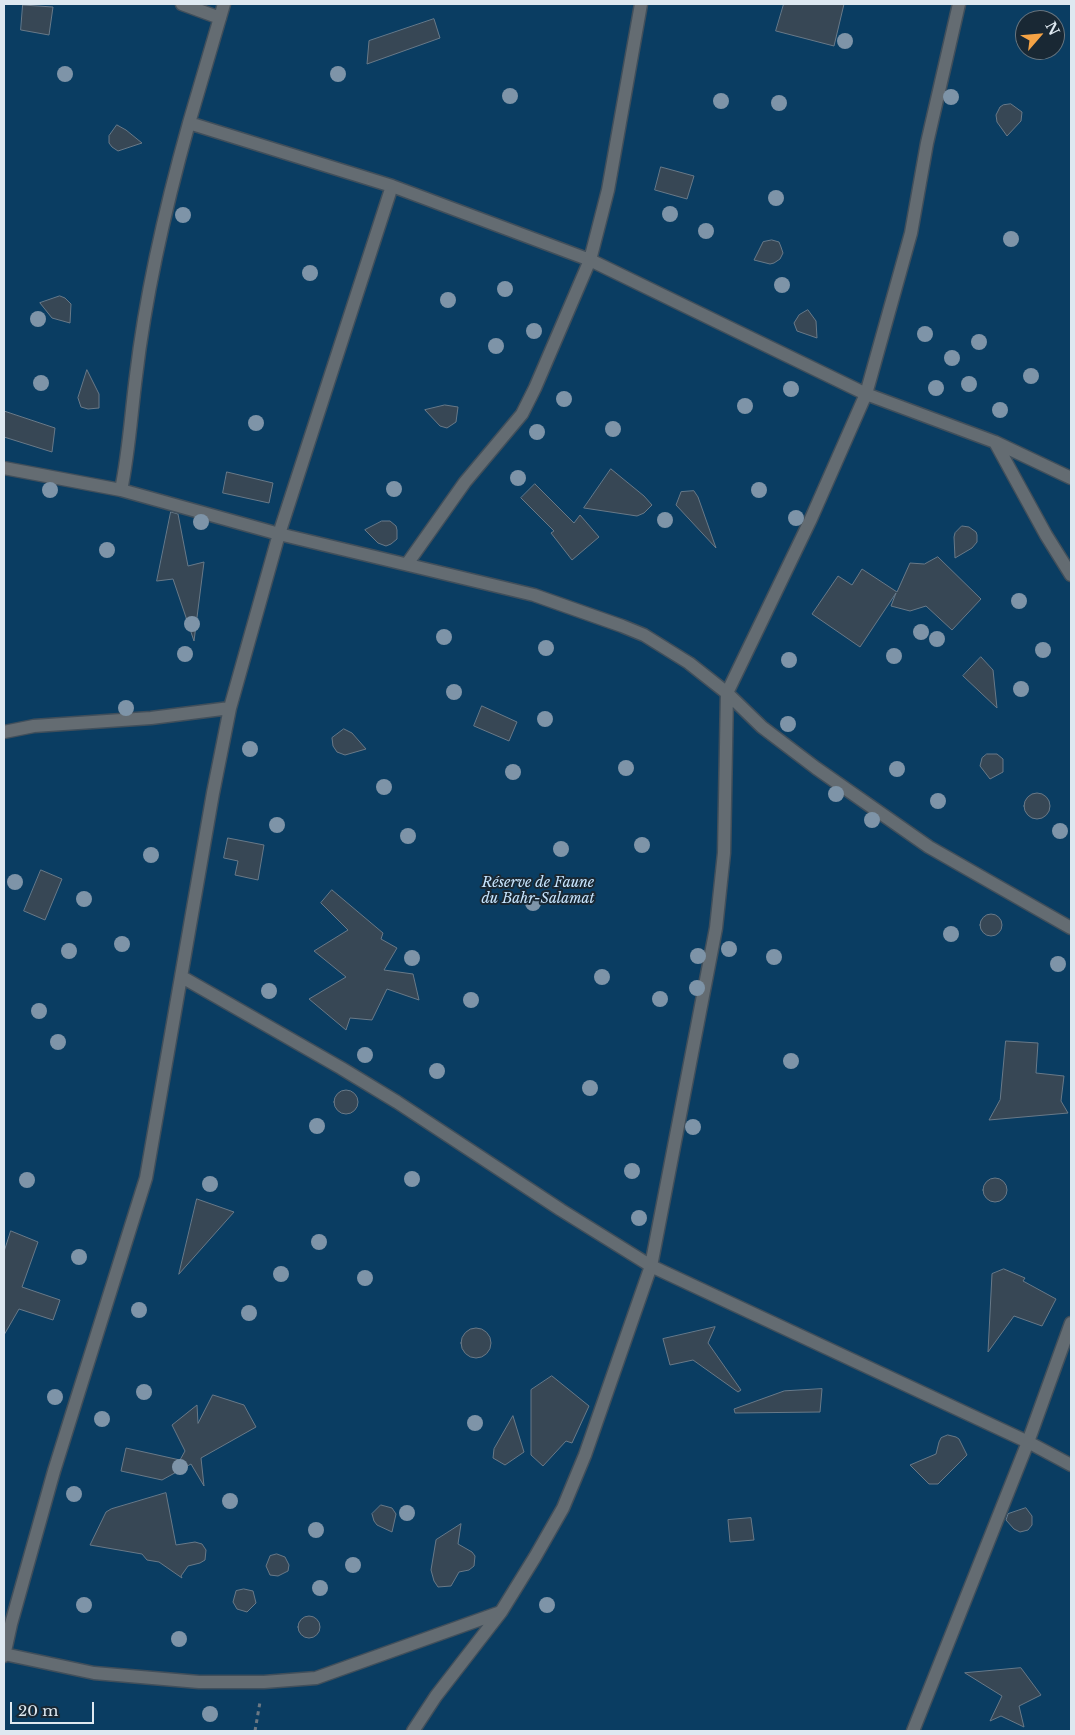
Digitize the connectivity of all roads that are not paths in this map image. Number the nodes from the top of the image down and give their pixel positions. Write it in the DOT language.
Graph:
graph roads {
  1 [pos="182,4"];
  2 [pos="224,4"];
  3 [pos="641,4"];
  4 [pos="959,4"];
  5 [pos="220,18"];
  6 [pos="189,123"];
  7 [pos="392,186"];
  8 [pos="590,260"];
  9 [pos="866,394"];
  10 [pos="995,442"];
  11 [pos="4,468"];
  12 [pos="1071,478"];
  13 [pos="122,490"];
  14 [pos="279,534"];
  15 [pos="407,564"];
  16 [pos="1071,575"];
  17 [pos="726,693"];
  18 [pos="230,708"];
  19 [pos="4,732"];
  20 [pos="1071,928"];
  21 [pos="182,977"];
  22 [pos="651,1266"];
  23 [pos="1071,1323"];
  24 [pos="1028,1442"];
  25 [pos="1071,1465"];
  26 [pos="501,1612"];
  27 [pos="7,1624"];
  28 [pos="4,1655"];
  29 [pos="413,1731"];
  30 [pos="913,1731"];
  1 -- 5 [label="street"];
  2 -- 5 [label="street"];
  3 -- 8 [label="street"];
  4 -- 9 [label="street"];
  5 -- 6 [label="street"];
  6 -- 7 [label="street"];
  6 -- 13 [label="street"];
  7 -- 8 [label="street"];
  7 -- 14 [label="street"];
  8 -- 9 [label="street"];
  8 -- 15 [label="street"];
  9 -- 10 [label="street"];
  9 -- 17 [label="street"];
  10 -- 12 [label="street"];
  10 -- 16 [label="street"];
  11 -- 13 [label="street"];
  13 -- 14 [label="street"];
  14 -- 15 [label="street"];
  14 -- 18 [label="street"];
  15 -- 17 [label="street"];
  17 -- 20 [label="street"];
  17 -- 22 [label="street"];
  18 -- 19 [label="street"];
  18 -- 21 [label="street"];
  21 -- 22 [label="street"];
  21 -- 27 [label="street"];
  22 -- 24 [label="street"];
  22 -- 26 [label="street"];
  23 -- 24 [label="street"];
  24 -- 25 [label="street"];
  24 -- 30 [label="street"];
  26 -- 28 [label="street"];
  26 -- 29 [label="street"];
  27 -- 28 [label="street"];
}
